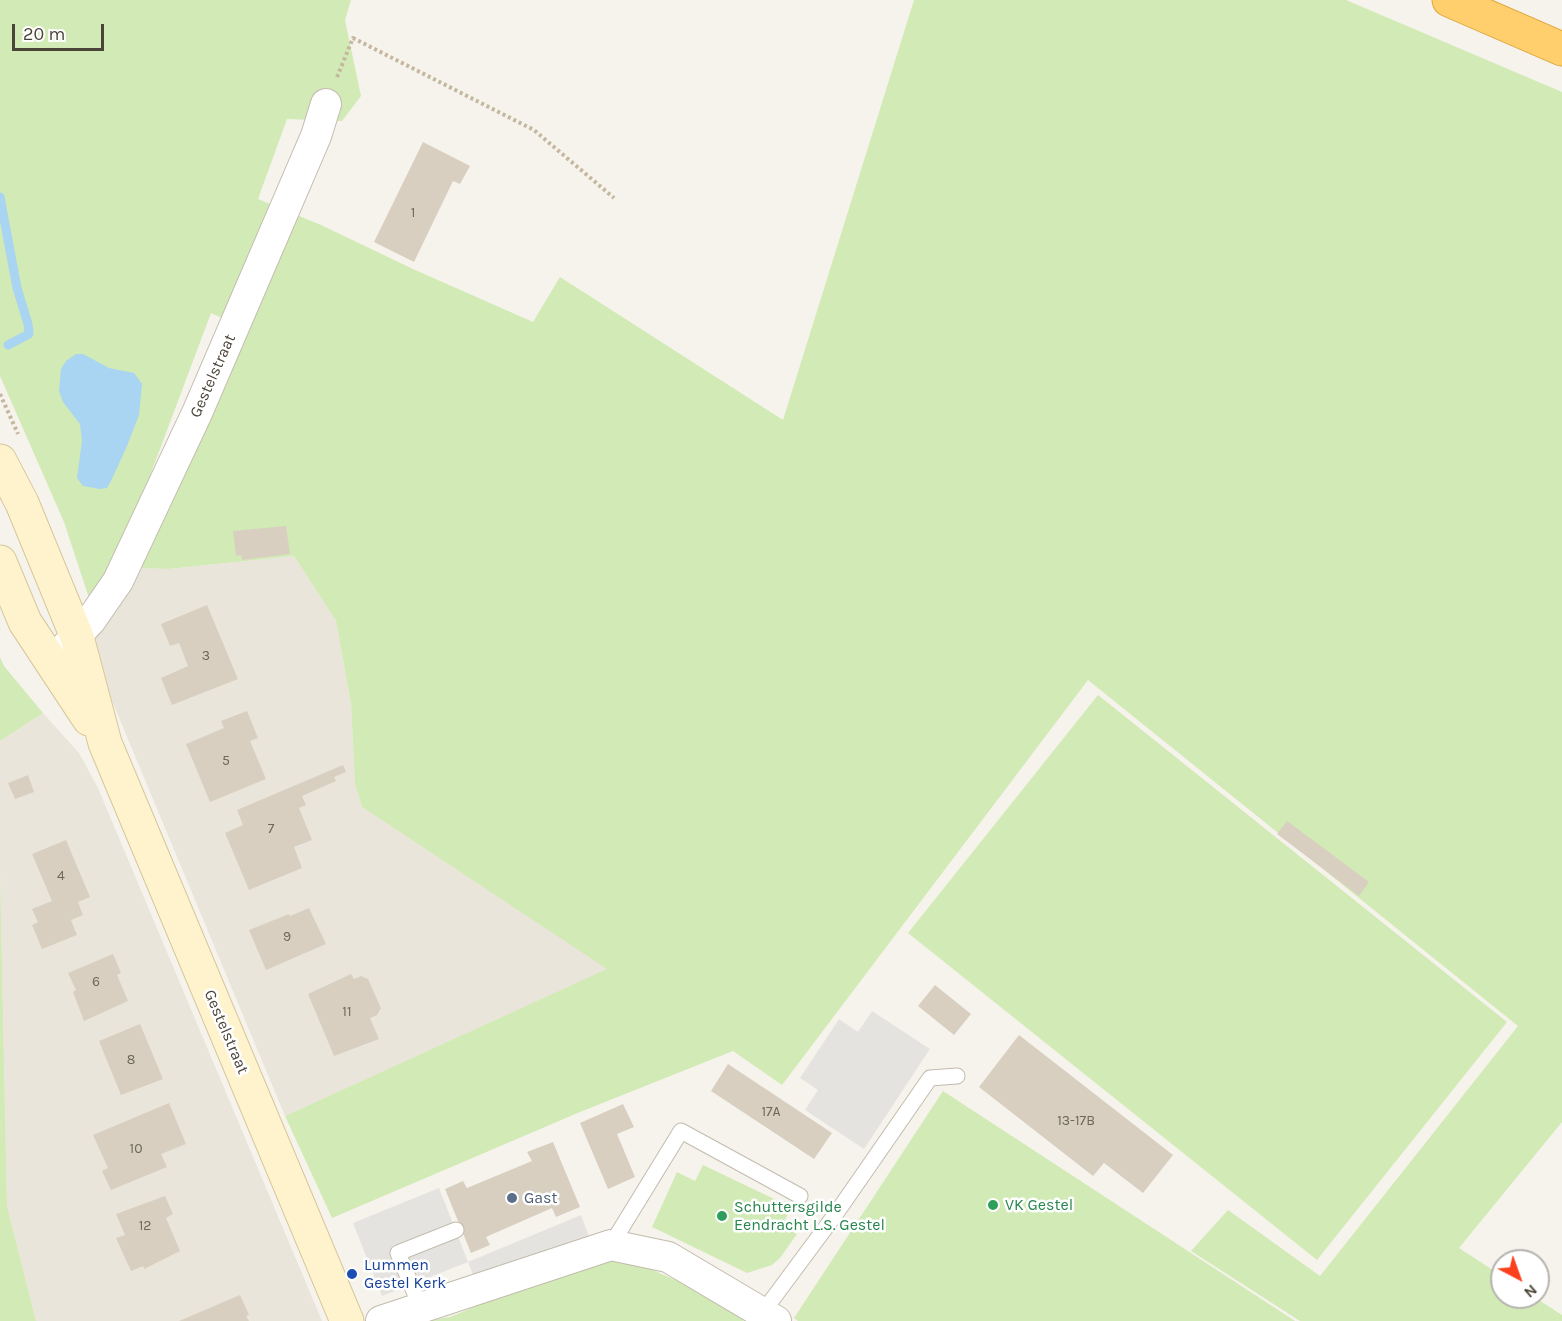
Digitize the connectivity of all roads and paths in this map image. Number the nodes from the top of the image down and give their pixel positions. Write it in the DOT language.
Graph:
graph roads {
  1 [pos="1449,0"];
  2 [pos="1562,49"];
  3 [pos="326,104"];
  4 [pos="614,198"];
  5 [pos="0,461"];
  6 [pos="0,562"];
  7 [pos="76,638"];
  8 [pos="51,662"];
  9 [pos="105,743"];
  10 [pos="957,1076"];
  11 [pos="800,1196"];
  12 [pos="456,1230"];
  13 [pos="611,1245"];
  14 [pos="421,1308"];
  15 [pos="770,1317"];
  16 [pos="347,1321"];
  17 [pos="381,1321"];
  1 -- 2 [label="highway"];
  3 -- 4 [label="path"];
  3 -- 7 [label="street, Gestelstraat"];
  5 -- 7 [label="main road, Gestelstraat"];
  6 -- 8 [label="main road, Gestelstraat"];
  7 -- 8 [label="street, Gestelstraat"];
  7 -- 9 [label="main road, Gestelstraat"];
  8 -- 9 [label="main road, Gestelstraat"];
  9 -- 16 [label="main road, Gestelstraat"];
  10 -- 15 [label="lane"];
  11 -- 13 [label="lane"];
  12 -- 14 [label="lane"];
  13 -- 14 [label="street"];
  13 -- 15 [label="street"];
  14 -- 17 [label="street"];
}
